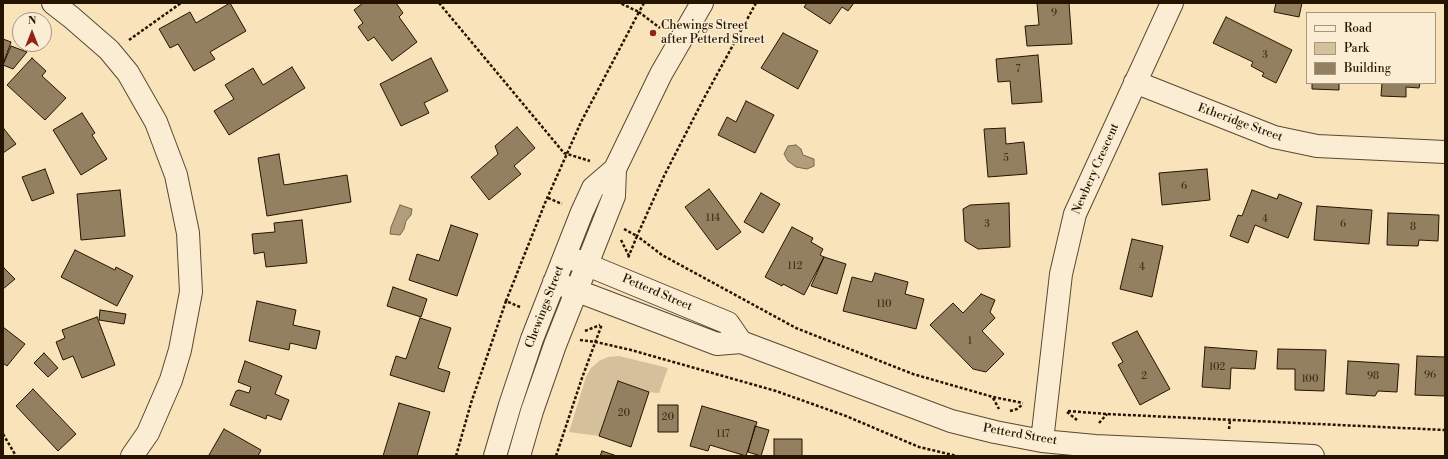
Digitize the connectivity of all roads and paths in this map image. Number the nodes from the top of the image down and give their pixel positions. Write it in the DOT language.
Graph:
graph roads {
  1 [pos="53,3"];
  2 [pos="181,3"];
  3 [pos="439,3"];
  4 [pos="620,3"];
  5 [pos="644,3"];
  6 [pos="702,3"];
  7 [pos="756,3"];
  8 [pos="1172,3"];
  9 [pos="639,12"];
  10 [pos="660,28"];
  11 [pos="111,53"];
  12 [pos="1136,82"];
  13 [pos="1445,152"];
  14 [pos="567,154"];
  15 [pos="615,169"];
  16 [pos="619,225"];
  17 [pos="637,236"];
  18 [pos="621,238"];
  19 [pos="565,255"];
  20 [pos="629,256"];
  21 [pos="588,265"];
  22 [pos="554,282"];
  23 [pos="576,291"];
  24 [pos="506,300"];
  25 [pos="523,309"];
  26 [pos="582,333"];
  27 [pos="532,339"];
  28 [pos="565,342"];
  29 [pos="596,342"];
  30 [pos="741,342"];
  31 [pos="993,397"];
  32 [pos="510,405"];
  33 [pos="532,411"];
  34 [pos="1001,412"];
  35 [pos="1005,412"];
  36 [pos="1107,414"];
  37 [pos="1082,422"];
  38 [pos="1096,426"];
  39 [pos="1445,430"];
  40 [pos="3,434"];
  41 [pos="1042,441"];
  42 [pos="1270,455"];
  43 [pos="16,456"];
  44 [pos="132,456"];
  45 [pos="456,456"];
  46 [pos="496,456"];
  47 [pos="519,456"];
  48 [pos="556,456"];
  49 [pos="957,456"];
  50 [pos="1313,456"];
  1 -- 11 [label="street"];
  2 -- 11 [label="path"];
  3 -- 14 [label="path"];
  4 -- 9 [label="path"];
  5 -- 9 [label="path"];
  6 -- 15 [label="street, Chewings Street"];
  7 -- 17 [label="path"];
  8 -- 12 [label="street, Newbery Crescent"];
  9 -- 10 [label="path"];
  9 -- 14 [label="path"];
  11 -- 44 [label="street"];
  12 -- 13 [label="street, Etheridge Street"];
  12 -- 41 [label="street, Newbery Crescent"];
  14 -- 15 [label="path"];
  14 -- 24 [label="path"];
  15 -- 19 [label="street, Chewings Street"];
  15 -- 21 [label="street, Chewings Street"];
  16 -- 17 [label="path"];
  17 -- 31 [label="path"];
  18 -- 20 [label="path"];
  19 -- 21 [label="street, Petterd Street"];
  19 -- 22 [label="street, Chewings Street"];
  21 -- 23 [label="street, Chewings Street"];
  21 -- 30 [label="street, Petterd Street"];
  22 -- 23 [label="street, Petterd Street"];
  22 -- 27 [label="street, Chewings Street"];
  23 -- 28 [label="street, Chewings Street"];
  23 -- 30 [label="street, Petterd Street"];
  24 -- 25 [label="path"];
  24 -- 45 [label="path"];
  26 -- 29 [label="path"];
  27 -- 28 [label="street"];
  27 -- 32 [label="street, Chewings Street"];
  28 -- 29 [label="path"];
  28 -- 33 [label="street, Chewings Street"];
  29 -- 48 [label="path"];
  29 -- 49 [label="path"];
  30 -- 41 [label="street, Petterd Street"];
  31 -- 34 [label="path"];
  31 -- 35 [label="path"];
  32 -- 33 [label="street"];
  32 -- 46 [label="street, Chewings Street"];
  33 -- 47 [label="street, Chewings Street"];
  36 -- 37 [label="path"];
  36 -- 38 [label="path"];
  36 -- 39 [label="path"];
  40 -- 43 [label="path"];
  41 -- 42 [label="street, Petterd Street"];
  42 -- 50 [label="street, Petterd Street"];
}
